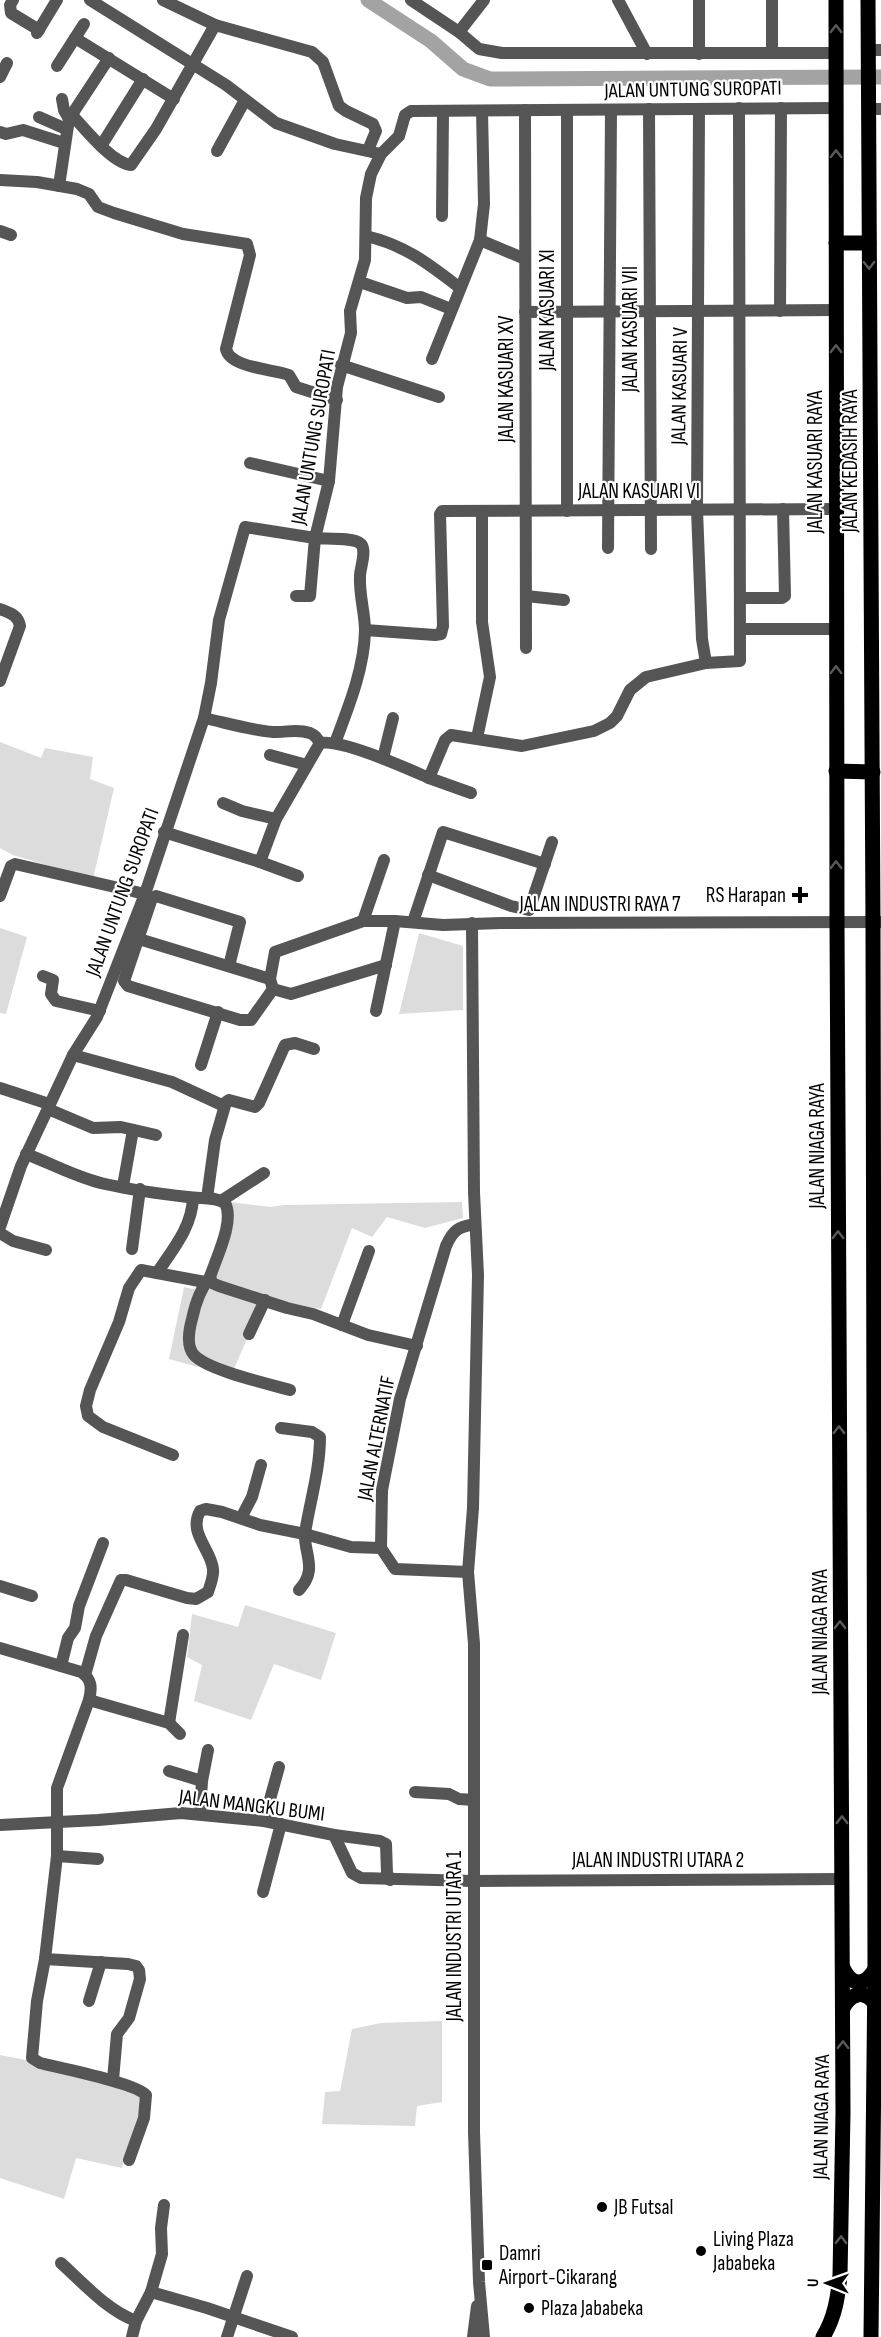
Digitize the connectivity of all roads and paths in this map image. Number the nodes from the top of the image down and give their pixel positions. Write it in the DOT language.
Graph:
graph roads {
  1 [pos="13,0"];
  2 [pos="57,0"];
  3 [pos="90,0"];
  4 [pos="163,0"];
  5 [pos="411,0"];
  6 [pos="484,0"];
  7 [pos="618,0"];
  8 [pos="699,0"];
  9 [pos="772,0"];
  10 [pos="837,0"];
  11 [pos="868,0"];
  12 [pos="84,24"];
  13 [pos="215,25"];
  14 [pos="459,32"];
  15 [pos="75,38"];
  16 [pos="772,53"];
  17 [pos="873,53"];
  18 [pos="647,54"];
  19 [pos="699,54"];
  20 [pos="836,56"];
  21 [pos="109,58"];
  22 [pos="7,63"];
  23 [pos="193,64"];
  24 [pos="57,66"];
  25 [pos="0,77"];
  26 [pos="143,79"];
  27 [pos="62,99"];
  28 [pos="174,99"];
  29 [pos="245,100"];
  30 [pos="836,104"];
  31 [pos="873,106"];
  32 [pos="739,108"];
  33 [pos="781,108"];
  34 [pos="649,109"];
  35 [pos="699,109"];
  36 [pos="525,110"];
  37 [pos="567,110"];
  38 [pos="611,110"];
  39 [pos="443,111"];
  40 [pos="482,111"];
  41 [pos="39,117"];
  42 [pos="69,121"];
  43 [pos="0,132"];
  44 [pos="64,143"];
  45 [pos="101,146"];
  46 [pos="368,150"];
  47 [pos="217,151"];
  48 [pos="381,154"];
  49 [pos="0,180"];
  50 [pos="59,186"];
  51 [pos="442,216"];
  52 [pos="366,236"];
  53 [pos="480,240"];
  54 [pos="836,243"];
  55 [pos="869,243"];
  56 [pos="525,259"];
  57 [pos="360,282"];
  58 [pos="460,288"];
  59 [pos="451,309"];
  60 [pos="836,310"];
  61 [pos="699,311"];
  62 [pos="740,311"];
  63 [pos="780,311"];
  64 [pos="525,312"];
  65 [pos="567,312"];
  66 [pos="610,312"];
  67 [pos="650,312"];
  68 [pos="875,312"];
  69 [pos="432,359"];
  70 [pos="341,366"];
  71 [pos="439,397"];
  72 [pos="337,400"];
  73 [pos="250,463"];
  74 [pos="329,481"];
  75 [pos="783,509"];
  76 [pos="836,509"];
  77 [pos="609,510"];
  78 [pos="650,510"];
  79 [pos="697,510"];
  80 [pos="741,510"];
  81 [pos="876,510"];
  82 [pos="482,511"];
  83 [pos="526,511"];
  84 [pos="567,511"];
  85 [pos="315,538"];
  86 [pos="608,548"];
  87 [pos="651,549"];
  88 [pos="296,596"];
  89 [pos="526,596"];
  90 [pos="742,598"];
  91 [pos="564,600"];
  92 [pos="0,609"];
  93 [pos="741,629"];
  94 [pos="836,629"];
  95 [pos="365,630"];
  96 [pos="526,648"];
  97 [pos="706,663"];
  98 [pos="0,681"];
  99 [pos="877,712"];
  100 [pos="204,718"];
  101 [pos="393,718"];
  102 [pos="477,738"];
  103 [pos="320,743"];
  104 [pos="335,744"];
  105 [pos="270,755"];
  106 [pos="383,758"];
  107 [pos="307,765"];
  108 [pos="837,771"];
  109 [pos="873,772"];
  110 [pos="429,778"];
  111 [pos="471,793"];
  112 [pos="223,803"];
  113 [pos="276,819"];
  114 [pos="164,832"];
  115 [pos="552,842"];
  116 [pos="384,860"];
  117 [pos="260,862"];
  118 [pos="545,864"];
  119 [pos="429,875"];
  120 [pos="298,876"];
  121 [pos="145,894"];
  122 [pos="0,896"];
  123 [pos="363,921"];
  124 [pos="395,921"];
  125 [pos="413,922"];
  126 [pos="877,922"];
  127 [pos="472,923"];
  128 [pos="837,923"];
  129 [pos="139,939"];
  130 [pos="386,965"];
  131 [pos="229,966"];
  132 [pos="44,976"];
  133 [pos="272,984"];
  134 [pos="100,1011"];
  135 [pos="376,1011"];
  136 [pos="218,1012"];
  137 [pos="314,1049"];
  138 [pos="73,1055"];
  139 [pos="201,1065"];
  140 [pos="0,1088"];
  141 [pos="49,1106"];
  142 [pos="224,1106"];
  143 [pos="133,1130"];
  144 [pos="156,1136"];
  145 [pos="26,1154"];
  146 [pos="264,1173"];
  147 [pos="123,1186"];
  148 [pos="140,1189"];
  149 [pos="194,1198"];
  150 [pos="207,1198"];
  151 [pos="221,1201"];
  152 [pos="475,1224"];
  153 [pos="0,1227"];
  154 [pos="0,1233"];
  155 [pos="132,1249"];
  156 [pos="46,1250"];
  157 [pos="369,1251"];
  158 [pos="157,1273"];
  159 [pos="207,1280"];
  160 [pos="266,1300"];
  161 [pos="342,1325"];
  162 [pos="249,1334"];
  163 [pos="417,1346"];
  164 [pos="290,1390"];
  165 [pos="281,1428"];
  166 [pos="173,1455"];
  167 [pos="261,1465"];
  168 [pos="241,1518"];
  169 [pos="305,1534"];
  170 [pos="104,1543"];
  171 [pos="381,1548"];
  172 [pos="468,1572"];
  173 [pos="0,1586"];
  174 [pos="299,1590"];
  175 [pos="32,1596"];
  176 [pos="183,1635"];
  177 [pos="0,1648"];
  178 [pos="61,1666"];
  179 [pos="86,1675"];
  180 [pos="89,1700"];
  181 [pos="169,1723"];
  182 [pos="180,1734"];
  183 [pos="208,1750"];
  184 [pos="279,1767"];
  185 [pos="169,1771"];
  186 [pos="202,1781"];
  187 [pos="415,1792"];
  188 [pos="474,1800"];
  189 [pos="200,1814"];
  190 [pos="264,1821"];
  191 [pos="57,1822"];
  192 [pos="281,1824"];
  193 [pos="0,1825"];
  194 [pos="334,1835"];
  195 [pos="57,1856"];
  196 [pos="98,1859"];
  197 [pos="878,1868"];
  198 [pos="842,1879"];
  199 [pos="390,1880"];
  200 [pos="474,1881"];
  201 [pos="263,1892"];
  202 [pos="45,1959"];
  203 [pos="101,1962"];
  204 [pos="843,1968"];
  205 [pos="875,1969"];
  206 [pos="89,2001"];
  207 [pos="875,2004"];
  208 [pos="843,2008"];
  209 [pos="113,2080"];
  210 [pos="129,2160"];
  211 [pos="164,2205"];
  212 [pos="61,2264"];
  213 [pos="247,2276"];
  214 [pos="151,2292"];
  215 [pos="480,2300"];
  216 [pos="234,2318"];
  217 [pos="136,2321"];
  218 [pos="132,2337"];
  219 [pos="227,2337"];
  220 [pos="292,2337"];
  221 [pos="473,2337"];
  222 [pos="484,2337"];
  223 [pos="823,2337"];
  224 [pos="871,2337"];
  1 -- 2 [label="street"];
  3 -- 23 [label="street"];
  4 -- 13 [label="street"];
  5 -- 14 [label="street"];
  6 -- 14 [label="street"];
  7 -- 18 [label="street"];
  8 -- 19 [label="street"];
  9 -- 16 [label="street"];
  20 -- 10 [label="main road, JALAN KASUARI RAYA, one-way"];
  11 -- 17 [label="main road, JALAN KEDASIH RAYA"];
  12 -- 15 [label="street"];
  13 -- 23 [label="street"];
  13 -- 46 [label="street"];
  14 -- 18 [label="street"];
  15 -- 21 [label="street"];
  15 -- 24 [label="street"];
  16 -- 19 [label="street"];
  16 -- 20 [label="street"];
  17 -- 31 [label="main road, JALAN KEDASIH RAYA"];
  18 -- 19 [label="street"];
  20 -- 30 [label="main road, JALAN KASUARI RAYA"];
  21 -- 26 [label="street"];
  21 -- 42 [label="street"];
  22 -- 25 [label="street"];
  23 -- 28 [label="street"];
  23 -- 29 [label="street"];
  26 -- 28 [label="street"];
  26 -- 45 [label="street"];
  27 -- 42 [label="street"];
  28 -- 45 [label="street"];
  29 -- 46 [label="street"];
  29 -- 47 [label="street"];
  30 -- 33 [label="street, JALAN UNTUNG SUROPATI"];
  54 -- 30 [label="main road, JALAN KASUARI RAYA, one-way"];
  31 -- 55 [label="main road, JALAN KEDASIH RAYA"];
  32 -- 33 [label="street, JALAN UNTUNG SUROPATI"];
  32 -- 35 [label="street, JALAN UNTUNG SUROPATI"];
  32 -- 62 [label="street"];
  33 -- 63 [label="street"];
  34 -- 35 [label="street, JALAN UNTUNG SUROPATI"];
  34 -- 38 [label="street, JALAN UNTUNG SUROPATI"];
  34 -- 67 [label="street, JALAN KASUARI VII"];
  35 -- 61 [label="street, JALAN KASUARI V"];
  36 -- 37 [label="street, JALAN UNTUNG SUROPATI"];
  36 -- 40 [label="street, JALAN UNTUNG SUROPATI"];
  36 -- 56 [label="street, JALAN KASUARI XV"];
  37 -- 38 [label="street, JALAN UNTUNG SUROPATI"];
  37 -- 65 [label="street, JALAN KASUARI XI"];
  38 -- 66 [label="street"];
  39 -- 40 [label="street, JALAN UNTUNG SUROPATI"];
  39 -- 48 [label="street, JALAN UNTUNG SUROPATI"];
  39 -- 51 [label="street"];
  40 -- 53 [label="street"];
  41 -- 42 [label="street"];
  42 -- 44 [label="street"];
  42 -- 45 [label="street"];
  43 -- 44 [label="street"];
  44 -- 50 [label="street"];
  46 -- 48 [label="street"];
  48 -- 52 [label="street, JALAN UNTUNG SUROPATI"];
  49 -- 50 [label="street"];
  50 -- 72 [label="street"];
  52 -- 57 [label="street, JALAN UNTUNG SUROPATI"];
  52 -- 58 [label="street"];
  53 -- 56 [label="street"];
  53 -- 58 [label="street"];
  54 -- 55 [label="main road"];
  54 -- 60 [label="main road, JALAN KASUARI RAYA"];
  55 -- 68 [label="main road, JALAN KEDASIH RAYA, one-way"];
  56 -- 64 [label="street, JALAN KASUARI XV"];
  57 -- 59 [label="street"];
  57 -- 70 [label="street, JALAN UNTUNG SUROPATI"];
  58 -- 59 [label="street"];
  59 -- 69 [label="street"];
  60 -- 63 [label="street"];
  76 -- 60 [label="main road, JALAN KASUARI RAYA, one-way"];
  61 -- 62 [label="street"];
  61 -- 67 [label="street"];
  61 -- 79 [label="street, JALAN KASUARI V"];
  62 -- 63 [label="street"];
  62 -- 80 [label="street"];
  64 -- 65 [label="street"];
  64 -- 83 [label="street, JALAN KASUARI XV"];
  65 -- 66 [label="street"];
  65 -- 84 [label="street, JALAN KASUARI XI"];
  66 -- 67 [label="street"];
  66 -- 77 [label="street"];
  67 -- 78 [label="street, JALAN KASUARI VII"];
  68 -- 81 [label="main road, JALAN KEDASIH RAYA"];
  70 -- 71 [label="street"];
  70 -- 72 [label="street, JALAN UNTUNG SUROPATI"];
  72 -- 74 [label="street, JALAN UNTUNG SUROPATI"];
  73 -- 74 [label="street"];
  74 -- 85 [label="street, JALAN UNTUNG SUROPATI"];
  75 -- 76 [label="street, JALAN KASUARI VI"];
  75 -- 80 [label="street, JALAN KASUARI VI"];
  75 -- 90 [label="street"];
  76 -- 94 [label="main road, JALAN KASUARI RAYA"];
  77 -- 78 [label="street, JALAN KASUARI VI"];
  77 -- 84 [label="street, JALAN KASUARI VI"];
  77 -- 86 [label="street"];
  78 -- 79 [label="street, JALAN KASUARI VI"];
  78 -- 87 [label="street, JALAN KASUARI VII"];
  79 -- 80 [label="street, JALAN KASUARI VI"];
  79 -- 97 [label="street, JALAN KASUARI V"];
  80 -- 90 [label="street"];
  81 -- 99 [label="main road, JALAN KEDASIH RAYA"];
  82 -- 83 [label="street, JALAN KASUARI VI"];
  82 -- 95 [label="street, JALAN KASUARI VI"];
  82 -- 102 [label="street"];
  83 -- 84 [label="street, JALAN KASUARI VI"];
  83 -- 89 [label="street, JALAN KASUARI XV"];
  85 -- 88 [label="street"];
  85 -- 95 [label="street"];
  85 -- 100 [label="street, JALAN UNTUNG SUROPATI"];
  89 -- 91 [label="street"];
  89 -- 96 [label="street, JALAN KASUARI XV"];
  90 -- 93 [label="street"];
  92 -- 98 [label="street"];
  93 -- 94 [label="street"];
  93 -- 97 [label="street"];
  108 -- 94 [label="main road, JALAN KASUARI RAYA, one-way"];
  95 -- 104 [label="street"];
  97 -- 102 [label="street"];
  99 -- 109 [label="main road, JALAN KEDASIH RAYA"];
  100 -- 103 [label="street"];
  100 -- 114 [label="street, JALAN UNTUNG SUROPATI"];
  101 -- 106 [label="street"];
  102 -- 110 [label="street"];
  103 -- 104 [label="street"];
  103 -- 107 [label="street"];
  104 -- 106 [label="street"];
  105 -- 107 [label="street"];
  106 -- 110 [label="street"];
  107 -- 113 [label="street"];
  108 -- 109 [label="main road"];
  128 -- 108 [label="main road, JALAN KASUARI RAYA, one-way"];
  109 -- 126 [label="main road, JALAN KEDASIH RAYA"];
  110 -- 111 [label="street"];
  112 -- 113 [label="street"];
  113 -- 117 [label="street"];
  114 -- 117 [label="street"];
  114 -- 121 [label="street, JALAN UNTUNG SUROPATI"];
  115 -- 118 [label="street"];
  116 -- 123 [label="street"];
  117 -- 120 [label="street"];
  118 -- 119 [label="street"];
  118 -- 119 [label="street"];
  119 -- 125 [label="street"];
  121 -- 122 [label="street"];
  121 -- 134 [label="street, JALAN UNTUNG SUROPATI"];
  123 -- 124 [label="street, JALAN INDUSTRI RAYA 7"];
  123 -- 133 [label="street, JALAN INDUSTRI RAYA 7"];
  124 -- 125 [label="street, JALAN INDUSTRI RAYA 7"];
  124 -- 130 [label="street"];
  125 -- 127 [label="street, JALAN INDUSTRI RAYA 7"];
  126 -- 128 [label="street, JALAN INDUSTRI RAYA 7"];
  126 -- 197 [label="main road"];
  127 -- 128 [label="street, JALAN INDUSTRI RAYA 7"];
  127 -- 152 [label="street"];
  198 -- 128 [label="main road, JALAN NIAGA RAYA, one-way"];
  129 -- 131 [label="street"];
  129 -- 131 [label="street"];
  129 -- 136 [label="street"];
  130 -- 133 [label="street"];
  130 -- 135 [label="street"];
  131 -- 133 [label="street"];
  132 -- 134 [label="street"];
  133 -- 136 [label="street"];
  134 -- 138 [label="street, JALAN UNTUNG SUROPATI"];
  136 -- 139 [label="street"];
  137 -- 142 [label="street"];
  138 -- 141 [label="street, JALAN UNTUNG SUROPATI"];
  138 -- 142 [label="street"];
  140 -- 141 [label="street"];
  141 -- 143 [label="street"];
  141 -- 145 [label="street, JALAN UNTUNG SUROPATI"];
  142 -- 150 [label="street"];
  143 -- 144 [label="street"];
  143 -- 147 [label="street"];
  145 -- 147 [label="street"];
  145 -- 153 [label="street, JALAN UNTUNG SUROPATI"];
  146 -- 151 [label="street"];
  147 -- 148 [label="street"];
  148 -- 149 [label="street"];
  148 -- 155 [label="street"];
  149 -- 150 [label="street"];
  149 -- 158 [label="street"];
  150 -- 151 [label="street"];
  151 -- 159 [label="street"];
  152 -- 163 [label="street, JALAN ALTERNATIF"];
  152 -- 172 [label="street"];
  154 -- 156 [label="street"];
  157 -- 161 [label="street"];
  158 -- 159 [label="street"];
  158 -- 166 [label="street"];
  159 -- 160 [label="street"];
  159 -- 164 [label="street"];
  160 -- 161 [label="street"];
  160 -- 162 [label="street"];
  161 -- 163 [label="street"];
  163 -- 171 [label="street, JALAN ALTERNATIF"];
  165 -- 169 [label="street"];
  167 -- 168 [label="street"];
  168 -- 169 [label="street"];
  168 -- 179 [label="street"];
  169 -- 171 [label="street"];
  169 -- 174 [label="street"];
  170 -- 178 [label="street"];
  171 -- 172 [label="street"];
  172 -- 188 [label="street, JALAN INDUSTRI UTARA 1"];
  173 -- 175 [label="street"];
  176 -- 181 [label="street"];
  177 -- 178 [label="street"];
  178 -- 179 [label="street"];
  179 -- 180 [label="street"];
  180 -- 181 [label="street"];
  180 -- 191 [label="street"];
  181 -- 182 [label="street"];
  183 -- 186 [label="street"];
  184 -- 190 [label="street"];
  185 -- 186 [label="street"];
  186 -- 189 [label="street"];
  187 -- 188 [label="street"];
  188 -- 200 [label="street, JALAN INDUSTRI UTARA 1"];
  189 -- 190 [label="street, JALAN MANGKU BUMI"];
  189 -- 191 [label="street, JALAN MANGKU BUMI"];
  190 -- 192 [label="street, JALAN MANGKU BUMI"];
  191 -- 193 [label="street, JALAN MANGKU BUMI"];
  191 -- 195 [label="street"];
  192 -- 194 [label="street, JALAN MANGKU BUMI"];
  192 -- 201 [label="street"];
  194 -- 199 [label="street, JALAN MANGKU BUMI"];
  194 -- 199 [label="street"];
  195 -- 196 [label="street"];
  195 -- 202 [label="street"];
  197 -- 205 [label="main road"];
  198 -- 200 [label="street, JALAN INDUSTRI UTARA 2"];
  198 -- 204 [label="main road, JALAN NIAGA RAYA"];
  199 -- 200 [label="street, JALAN MANGKU BUMI"];
  200 -- 215 [label="street, JALAN INDUSTRI UTARA 1"];
  202 -- 203 [label="street"];
  202 -- 209 [label="street"];
  203 -- 206 [label="street"];
  203 -- 209 [label="street"];
  204 -- 205 [label="main road"];
  204 -- 208 [label="main road, JALAN NIAGA RAYA"];
  205 -- 207 [label="main road"];
  207 -- 208 [label="main road"];
  207 -- 224 [label="main road"];
  223 -- 208 [label="main road, JALAN NIAGA RAYA, one-way"];
  209 -- 210 [label="street"];
  211 -- 214 [label="street"];
  212 -- 217 [label="street"];
  213 -- 216 [label="street"];
  214 -- 216 [label="street"];
  214 -- 217 [label="street"];
  215 -- 221 [label="street, JALAN INDUSTRI UTARA 1"];
  215 -- 222 [label="street, JALAN INDUSTRI UTARA 1"];
  216 -- 219 [label="street"];
  216 -- 220 [label="street"];
  217 -- 218 [label="street"];
}
